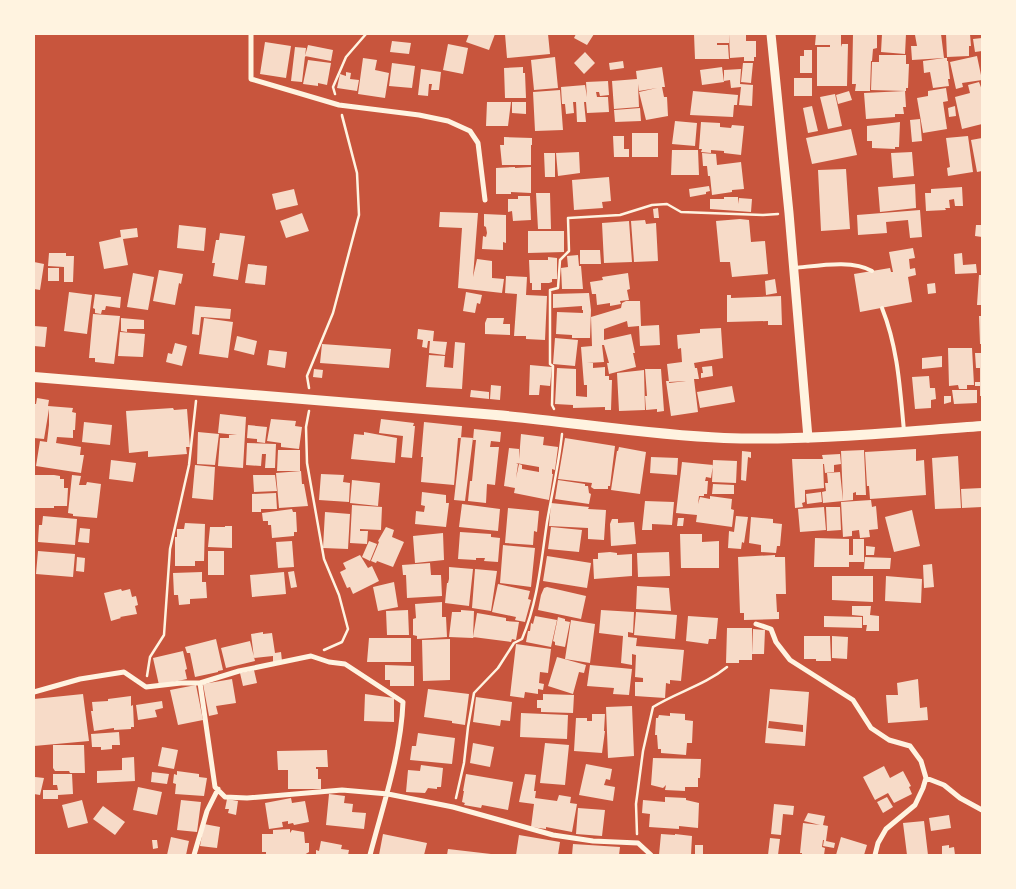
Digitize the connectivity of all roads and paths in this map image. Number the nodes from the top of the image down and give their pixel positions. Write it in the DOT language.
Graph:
graph roads {
  1 [pos="251,34"];
  2 [pos="366,34"];
  3 [pos="771,34"];
  4 [pos="339,105"];
  5 [pos="357,173"];
  6 [pos="485,200"];
  7 [pos="794,268"];
  8 [pos="872,271"];
  9 [pos="882,308"];
  10 [pos="34,378"];
  11 [pos="198,390"];
  12 [pos="311,398"];
  13 [pos="982,426"];
  14 [pos="904,431"];
  15 [pos="808,438"];
  16 [pos="756,624"];
  17 [pos="311,656"];
  18 [pos="727,667"];
  19 [pos="200,683"];
  20 [pos="146,687"];
  21 [pos="34,692"];
  22 [pos="926,778"];
  23 [pos="218,789"];
  24 [pos="388,794"];
  25 [pos="982,810"];
  26 [pos="638,843"];
  27 [pos="194,855"];
  28 [pos="370,855"];
  29 [pos="652,855"];
  30 [pos="875,855"];
  1 -- 4 [label="street"];
  2 -- 4 [label="path"];
  3 -- 7 [label="street"];
  4 -- 6 [label="street"];
  5 -- 5 [label="path"];
  5 -- 12 [label="path"];
  7 -- 8 [label="lane"];
  7 -- 15 [label="street"];
  9 -- 14 [label="lane"];
  10 -- 11 [label="main road"];
  11 -- 12 [label="main road"];
  11 -- 20 [label="path"];
  12 -- 15 [label="main road"];
  12 -- 17 [label="path"];
  13 -- 14 [label="main road"];
  14 -- 15 [label="main road"];
  16 -- 22 [label="street"];
  17 -- 19 [label="street"];
  17 -- 24 [label="street"];
  18 -- 26 [label="path"];
  19 -- 20 [label="street"];
  19 -- 23 [label="street"];
  20 -- 21 [label="street"];
  22 -- 25 [label="street"];
  22 -- 30 [label="street"];
  23 -- 24 [label="street"];
  23 -- 27 [label="street"];
  24 -- 26 [label="street"];
  24 -- 28 [label="street"];
  26 -- 29 [label="street"];
}
